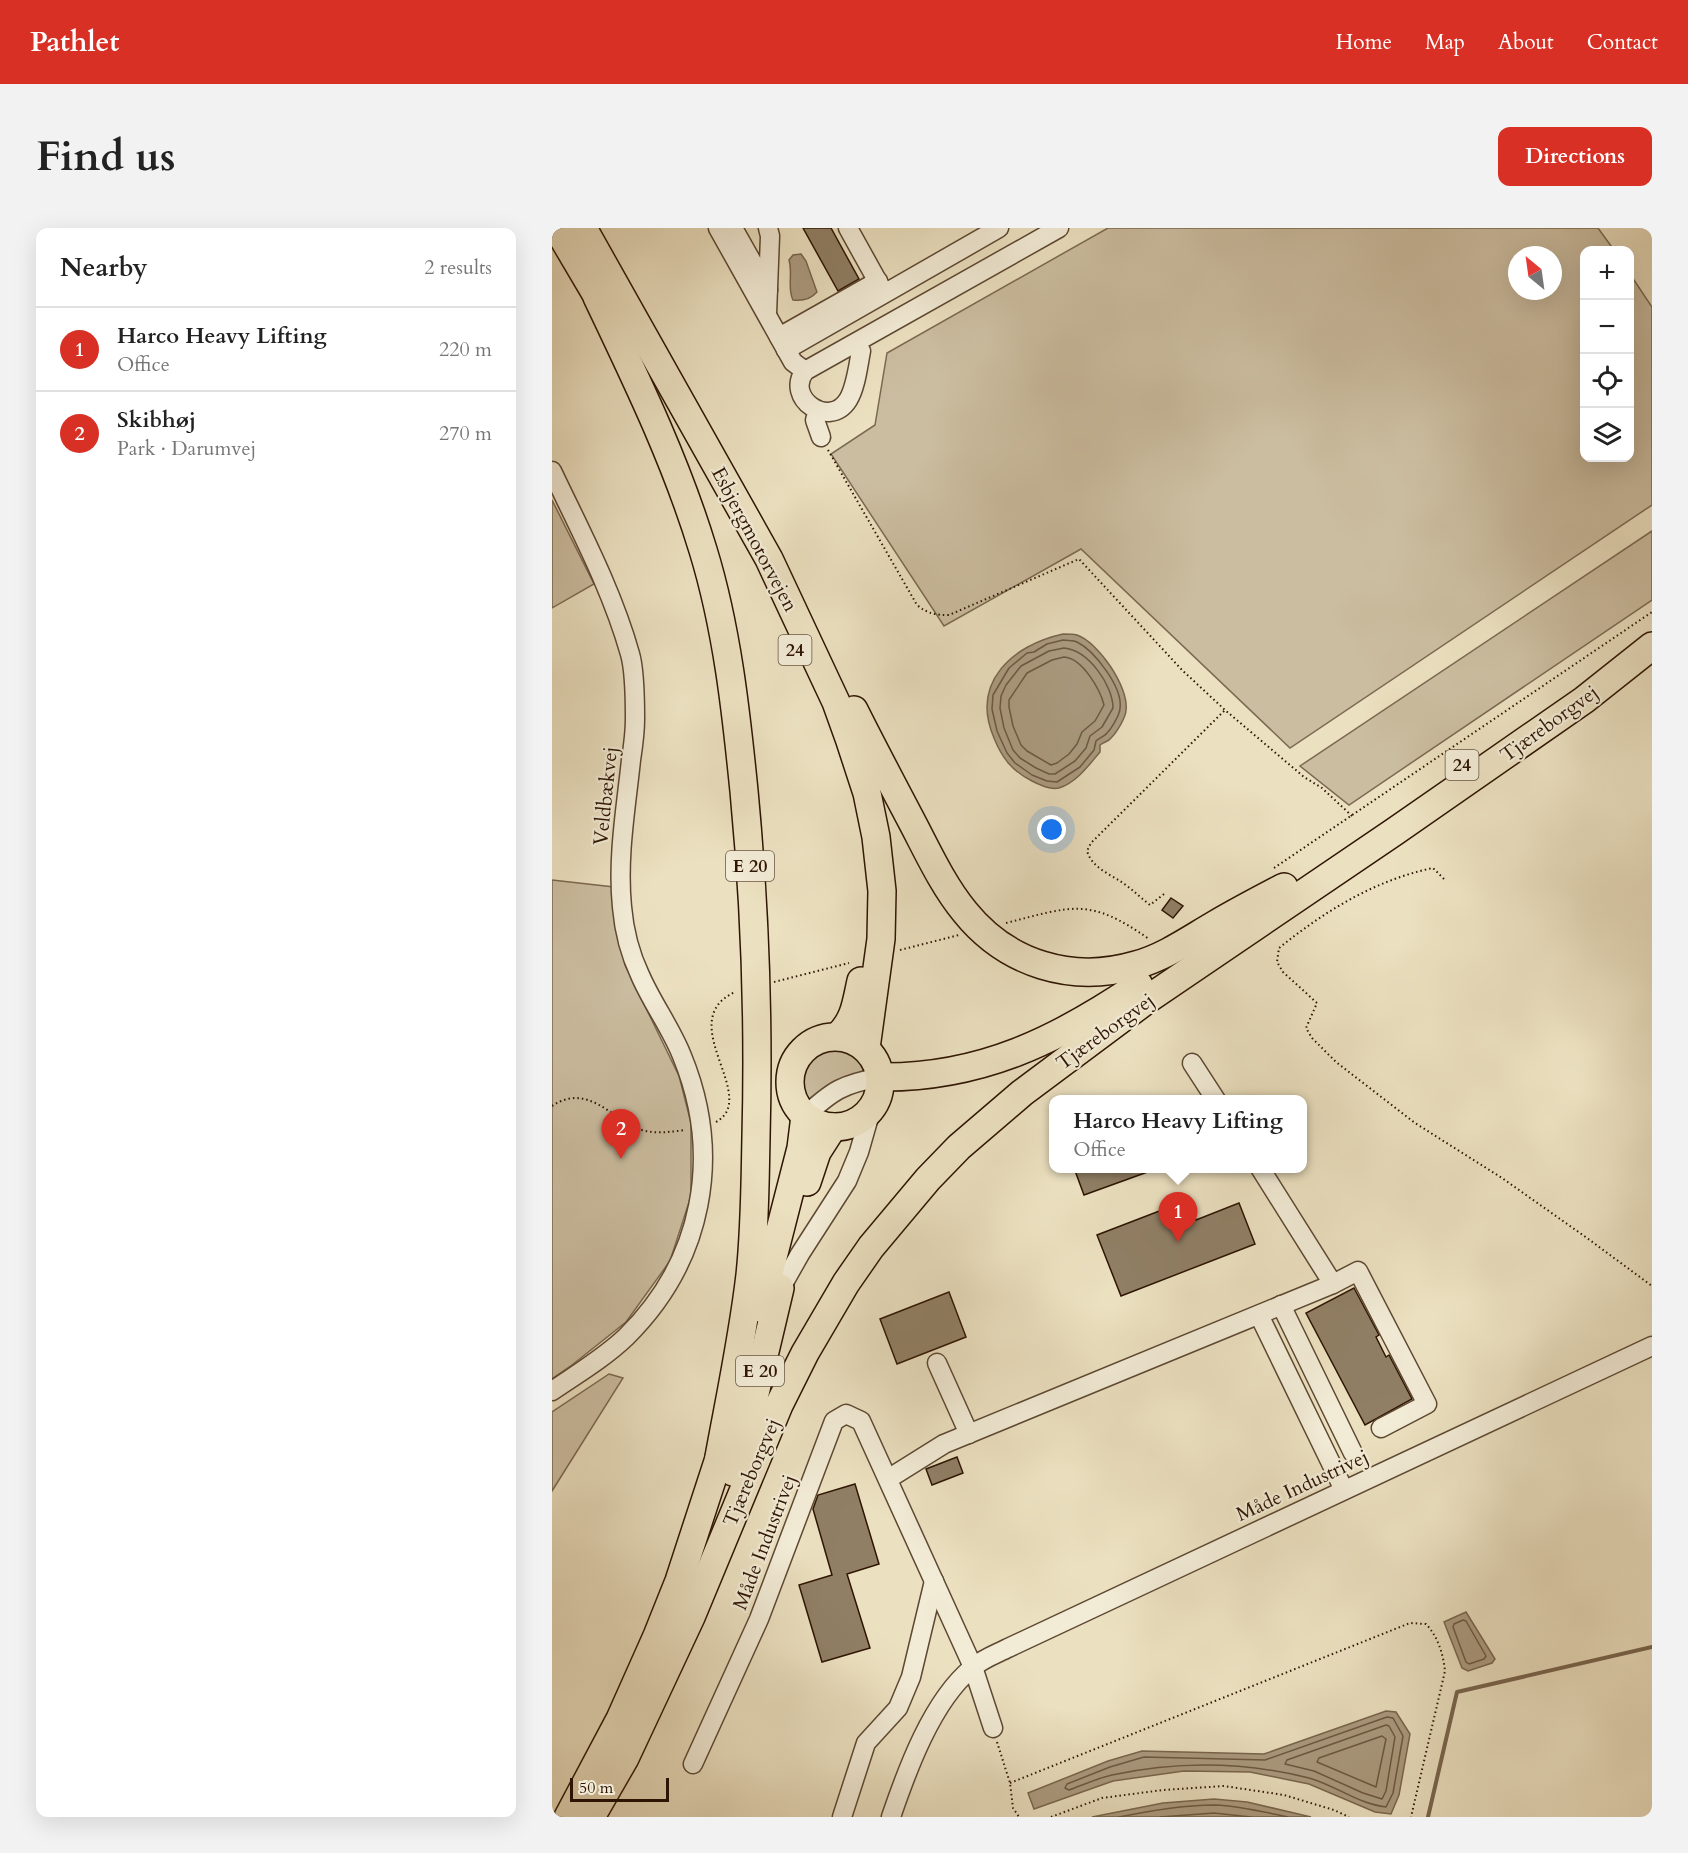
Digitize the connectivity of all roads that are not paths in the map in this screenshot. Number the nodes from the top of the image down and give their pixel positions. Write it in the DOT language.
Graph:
graph roads {
  1 [pos="557,228"];
  2 [pos="583,228"];
  3 [pos="718,228"];
  4 [pos="733,228"];
  5 [pos="768,228"];
  6 [pos="848,228"];
  7 [pos="999,228"];
  8 [pos="1059,228"];
  9 [pos="881,287"];
  10 [pos="768,290"];
  11 [pos="597,297"];
  12 [pos="767,316"];
  13 [pos="783,343"];
  14 [pos="856,343"];
  15 [pos="804,371"];
  16 [pos="818,411"];
  17 [pos="821,437"];
  18 [pos="552,471"];
  19 [pos="769,559"];
  20 [pos="1649,648"];
  21 [pos="1279,878"];
  22 [pos="1149,999"];
  23 [pos="837,1036"];
  24 [pos="866,1048"];
  25 [pos="1192,1063"];
  26 [pos="877,1093"];
  27 [pos="1213,1095"];
  28 [pos="806,1116"];
  29 [pos="833,1127"];
  30 [pos="1263,1173"];
  31 [pos="1333,1284"];
  32 [pos="778,1293"];
  33 [pos="1281,1305"];
  34 [pos="1259,1314"];
  35 [pos="1652,1346"];
  36 [pos="937,1363"];
  37 [pos="552,1391"];
  38 [pos="1381,1428"];
  39 [pos="969,1434"];
  40 [pos="1353,1453"];
  41 [pos="719,1457"];
  42 [pos="888,1479"];
  43 [pos="1344,1490"];
  44 [pos="934,1581"];
  45 [pos="690,1617"];
  46 [pos="973,1667"];
  47 [pos="993,1728"];
  48 [pos="693,1764"];
  49 [pos="568,1817"];
  50 [pos="591,1817"];
  51 [pos="842,1817"];
  52 [pos="891,1817"];
  1 -- 11 [label="highway, Esbjergmotorvejen / E 20"];
  2 -- 19 [label="highway, Esbjergmotorvejen"];
  3 -- 12 [label="street"];
  4 -- 10 [label="street"];
  5 -- 10 [label="street"];
  6 -- 9 [label="street"];
  7 -- 9 [label="street"];
  8 -- 14 [label="street"];
  9 -- 13 [label="street"];
  10 -- 12 [label="street"];
  11 -- 23 [label="highway, Esbjergmotorvejen / 24"];
  11 -- 41 [label="highway, E 20"];
  12 -- 13 [label="street"];
  13 -- 15 [label="street"];
  14 -- 15 [label="street"];
  14 -- 16 [label="street"];
  15 -- 16 [label="street"];
  16 -- 17 [label="street"];
  18 -- 37 [label="street, Veldbækvej"];
  19 -- 21 [label="highway"];
  19 -- 24 [label="highway, Esbjergmotorvejen"];
  20 -- 21 [label="highway, Tjæreborgvej / 24"];
  20 -- 22 [label="highway, Tjæreborgvej / 24"];
  21 -- 26 [label="highway, 24"];
  22 -- 26 [label="highway, 24"];
  22 -- 45 [label="highway, Tjæreborgvej"];
  23 -- 24 [label="highway"];
  23 -- 28 [label="highway"];
  24 -- 26 [label="highway"];
  25 -- 27 [label="street"];
  26 -- 28 [label="street"];
  26 -- 29 [label="highway"];
  26 -- 32 [label="street"];
  28 -- 29 [label="highway"];
  28 -- 41 [label="highway, Tjæreborgvej / E 20"];
  29 -- 32 [label="highway, Tjæreborgvej / E 20"];
  30 -- 31 [label="street"];
  31 -- 33 [label="street"];
  31 -- 38 [label="street"];
  32 -- 45 [label="highway, Tjæreborgvej / E 20"];
  33 -- 34 [label="street"];
  33 -- 40 [label="street"];
  34 -- 39 [label="street"];
  34 -- 43 [label="street"];
  35 -- 43 [label="street, Måde Industrivej"];
  36 -- 39 [label="street"];
  39 -- 42 [label="street"];
  41 -- 49 [label="highway, Tjæreborgvej / E 20"];
  42 -- 44 [label="street, Måde Industrivej"];
  42 -- 48 [label="street, Måde Industrivej"];
  43 -- 46 [label="street, Måde Industrivej"];
  44 -- 46 [label="street, Måde Industrivej"];
  44 -- 51 [label="street"];
  45 -- 50 [label="highway, Tjæreborgvej / E 20"];
  46 -- 47 [label="street"];
  46 -- 52 [label="street, Måde Industrivej"];
}
